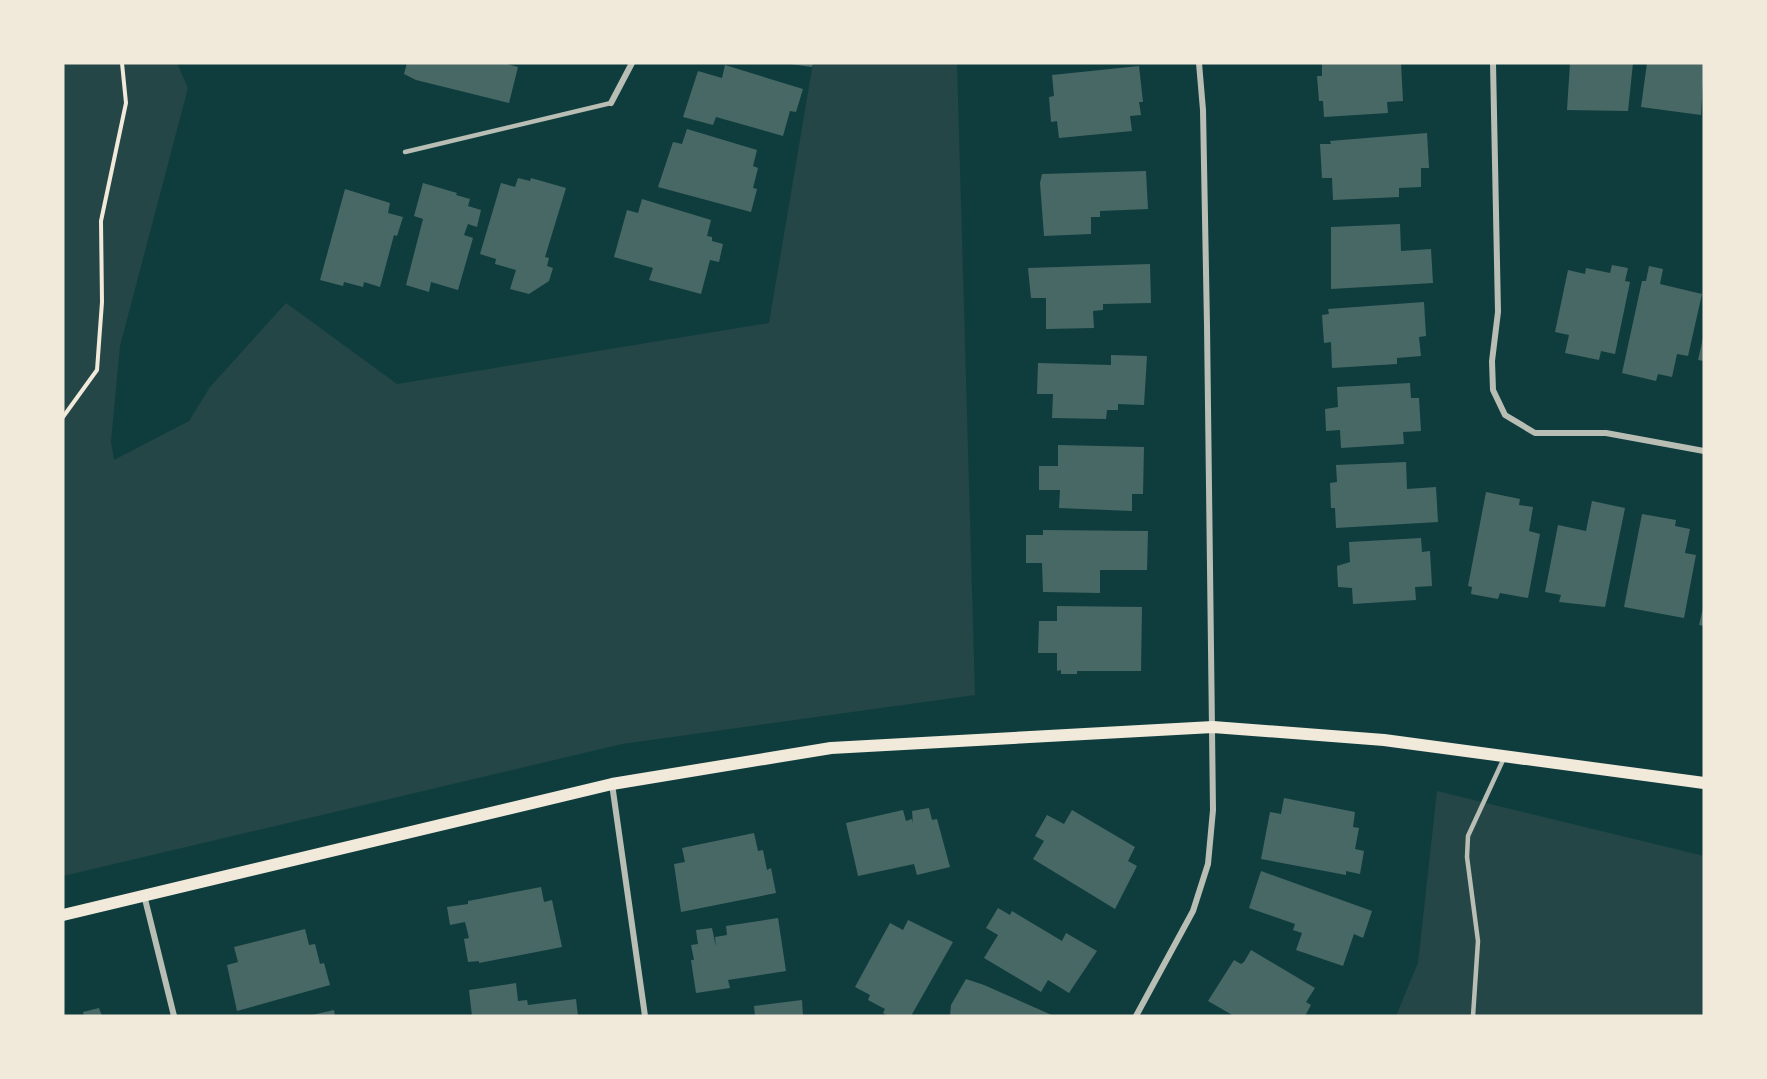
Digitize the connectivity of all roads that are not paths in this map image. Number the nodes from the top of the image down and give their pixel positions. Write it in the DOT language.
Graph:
graph roads {
  1 [pos="632,63"];
  2 [pos="1199,63"];
  3 [pos="1493,63"];
  4 [pos="611,103"];
  5 [pos="405,152"];
  6 [pos="1704,451"];
  7 [pos="1213,727"];
  8 [pos="1505,756"];
  9 [pos="1704,783"];
  10 [pos="612,784"];
  11 [pos="143,894"];
  12 [pos="63,915"];
  13 [pos="174,1016"];
  14 [pos="645,1016"];
  15 [pos="1136,1016"];
  16 [pos="1473,1016"];
  1 -- 4 [label="street"];
  2 -- 7 [label="street"];
  3 -- 6 [label="street"];
  4 -- 5 [label="lane"];
  7 -- 8 [label="main road"];
  7 -- 10 [label="main road"];
  7 -- 15 [label="street"];
  8 -- 9 [label="main road"];
  8 -- 16 [label="lane"];
  10 -- 11 [label="main road"];
  10 -- 14 [label="street"];
  11 -- 12 [label="main road"];
  11 -- 13 [label="street"];
}
